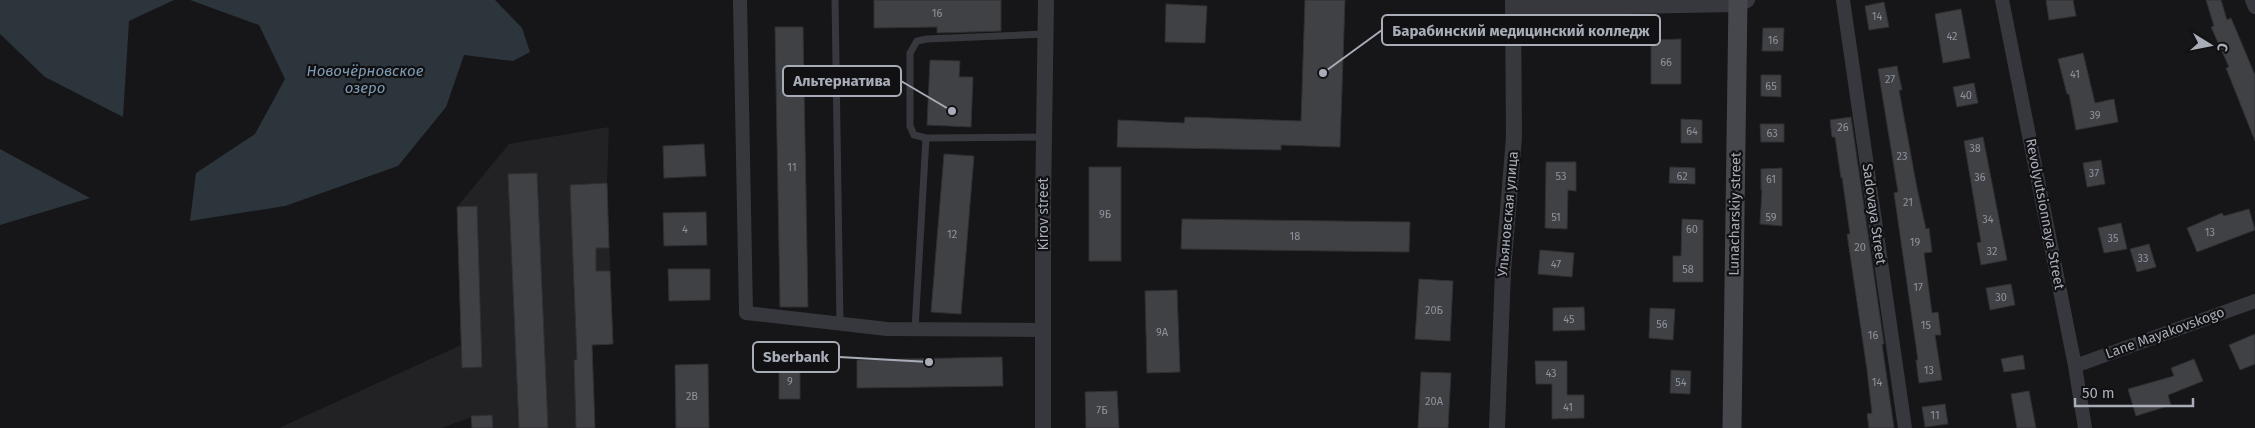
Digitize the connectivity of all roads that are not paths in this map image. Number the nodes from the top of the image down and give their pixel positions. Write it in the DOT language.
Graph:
graph roads {
  1 [pos="740,0"];
  2 [pos="835,0"];
  3 [pos="1046,0"];
  4 [pos="1843,0"];
  5 [pos="2002,0"];
  6 [pos="2252,0"];
  7 [pos="1741,1"];
  8 [pos="1513,4"];
  9 [pos="2255,7"];
  10 [pos="1045,34"];
  11 [pos="1044,137"];
  12 [pos="926,138"];
  13 [pos="2255,301"];
  14 [pos="840,324"];
  15 [pos="915,329"];
  16 [pos="1043,330"];
  17 [pos="2075,366"];
  18 [pos="1043,428"];
  19 [pos="1497,428"];
  20 [pos="1732,428"];
  21 [pos="1905,428"];
  22 [pos="2085,428"];
  1 -- 14 [label="street"];
  2 -- 14 [label="lane"];
  3 -- 10 [label="street, Kirov street"];
  4 -- 21 [label="street, Sadovaya Street"];
  5 -- 17 [label="street, Revolyutsionnaya Street"];
  6 -- 9 [label="street"];
  7 -- 8 [label="street"];
  7 -- 20 [label="main road, Lunacharskiy street"];
  8 -- 19 [label="street, Ульяновская улица"];
  10 -- 11 [label="street, Kirov street"];
  10 -- 12 [label="lane"];
  11 -- 12 [label="lane"];
  11 -- 16 [label="street, Kirov street"];
  12 -- 15 [label="lane"];
  13 -- 17 [label="street, Lane Mayakovskogo"];
  14 -- 15 [label="street"];
  15 -- 16 [label="street"];
  16 -- 18 [label="street, Kirov street"];
  17 -- 22 [label="street, Revolyutsionnaya Street"];
}
